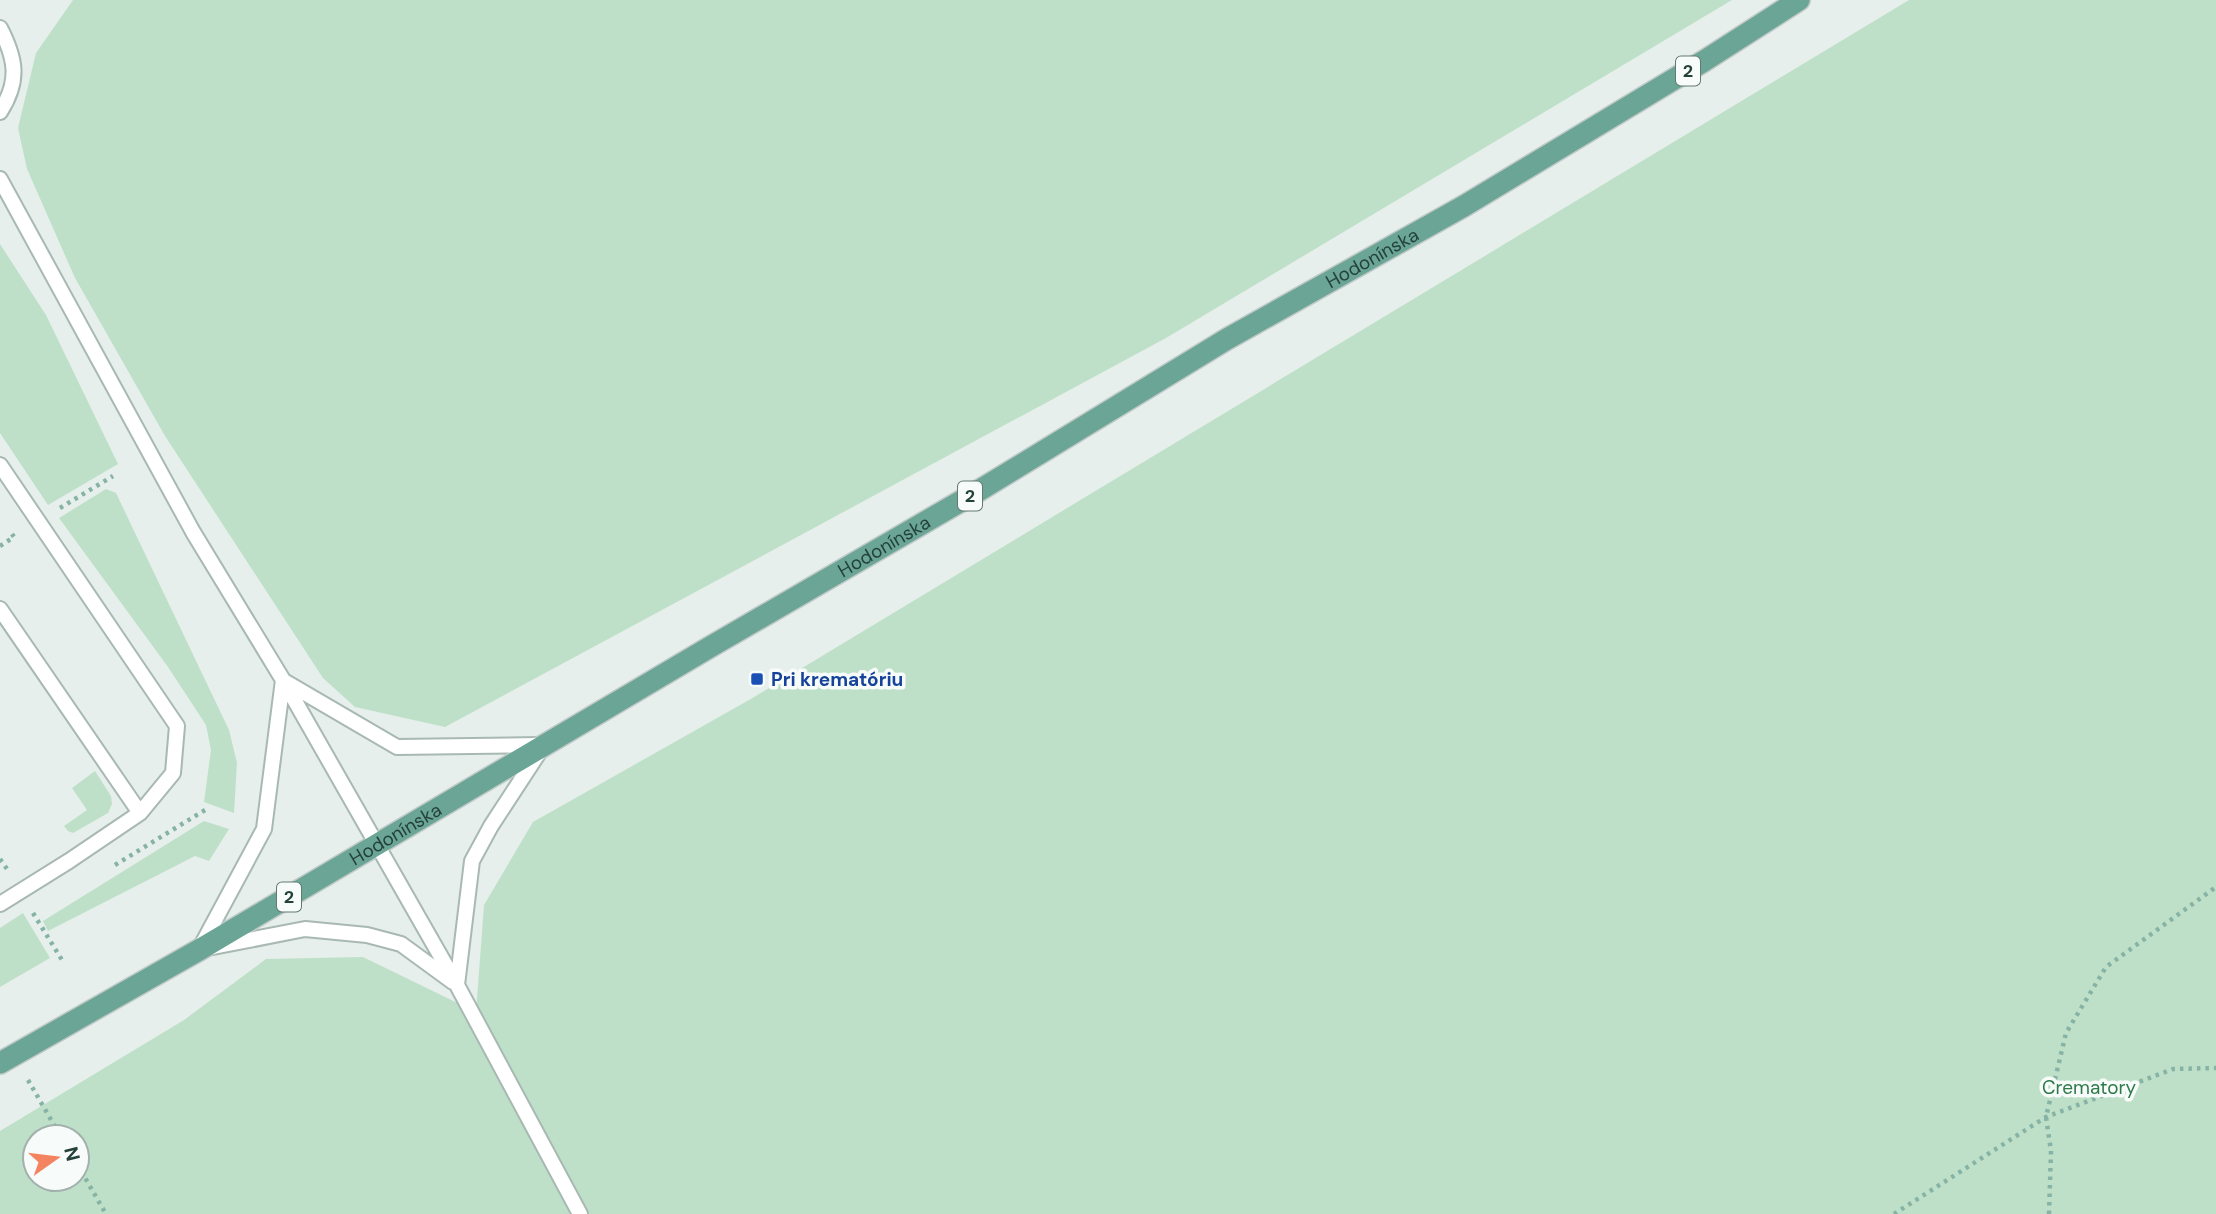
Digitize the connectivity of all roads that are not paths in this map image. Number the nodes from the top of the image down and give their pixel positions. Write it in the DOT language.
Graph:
graph roads {
  1 [pos="1799,0"];
  2 [pos="0,28"];
  3 [pos="0,112"];
  4 [pos="0,179"];
  5 [pos="0,465"];
  6 [pos="0,609"];
  7 [pos="283,680"];
  8 [pos="543,745"];
  9 [pos="140,813"];
  10 [pos="378,845"];
  11 [pos="0,904"];
  12 [pos="199,950"];
  13 [pos="457,985"];
  14 [pos="7,1059"];
  15 [pos="580,1214"];
  1 -- 8 [label="main road, Hodonínska / 2"];
  2 -- 3 [label="lane"];
  4 -- 7 [label="lane"];
  5 -- 9 [label="lane"];
  6 -- 9 [label="lane"];
  7 -- 8 [label="lane"];
  7 -- 10 [label="lane"];
  7 -- 12 [label="lane"];
  8 -- 10 [label="main road, Hodonínska / 2"];
  8 -- 13 [label="lane"];
  9 -- 11 [label="lane"];
  10 -- 12 [label="main road, Hodonínska / 2"];
  10 -- 13 [label="lane"];
  12 -- 13 [label="lane"];
  12 -- 14 [label="main road, Hodonínska / 2"];
  13 -- 15 [label="lane"];
}
